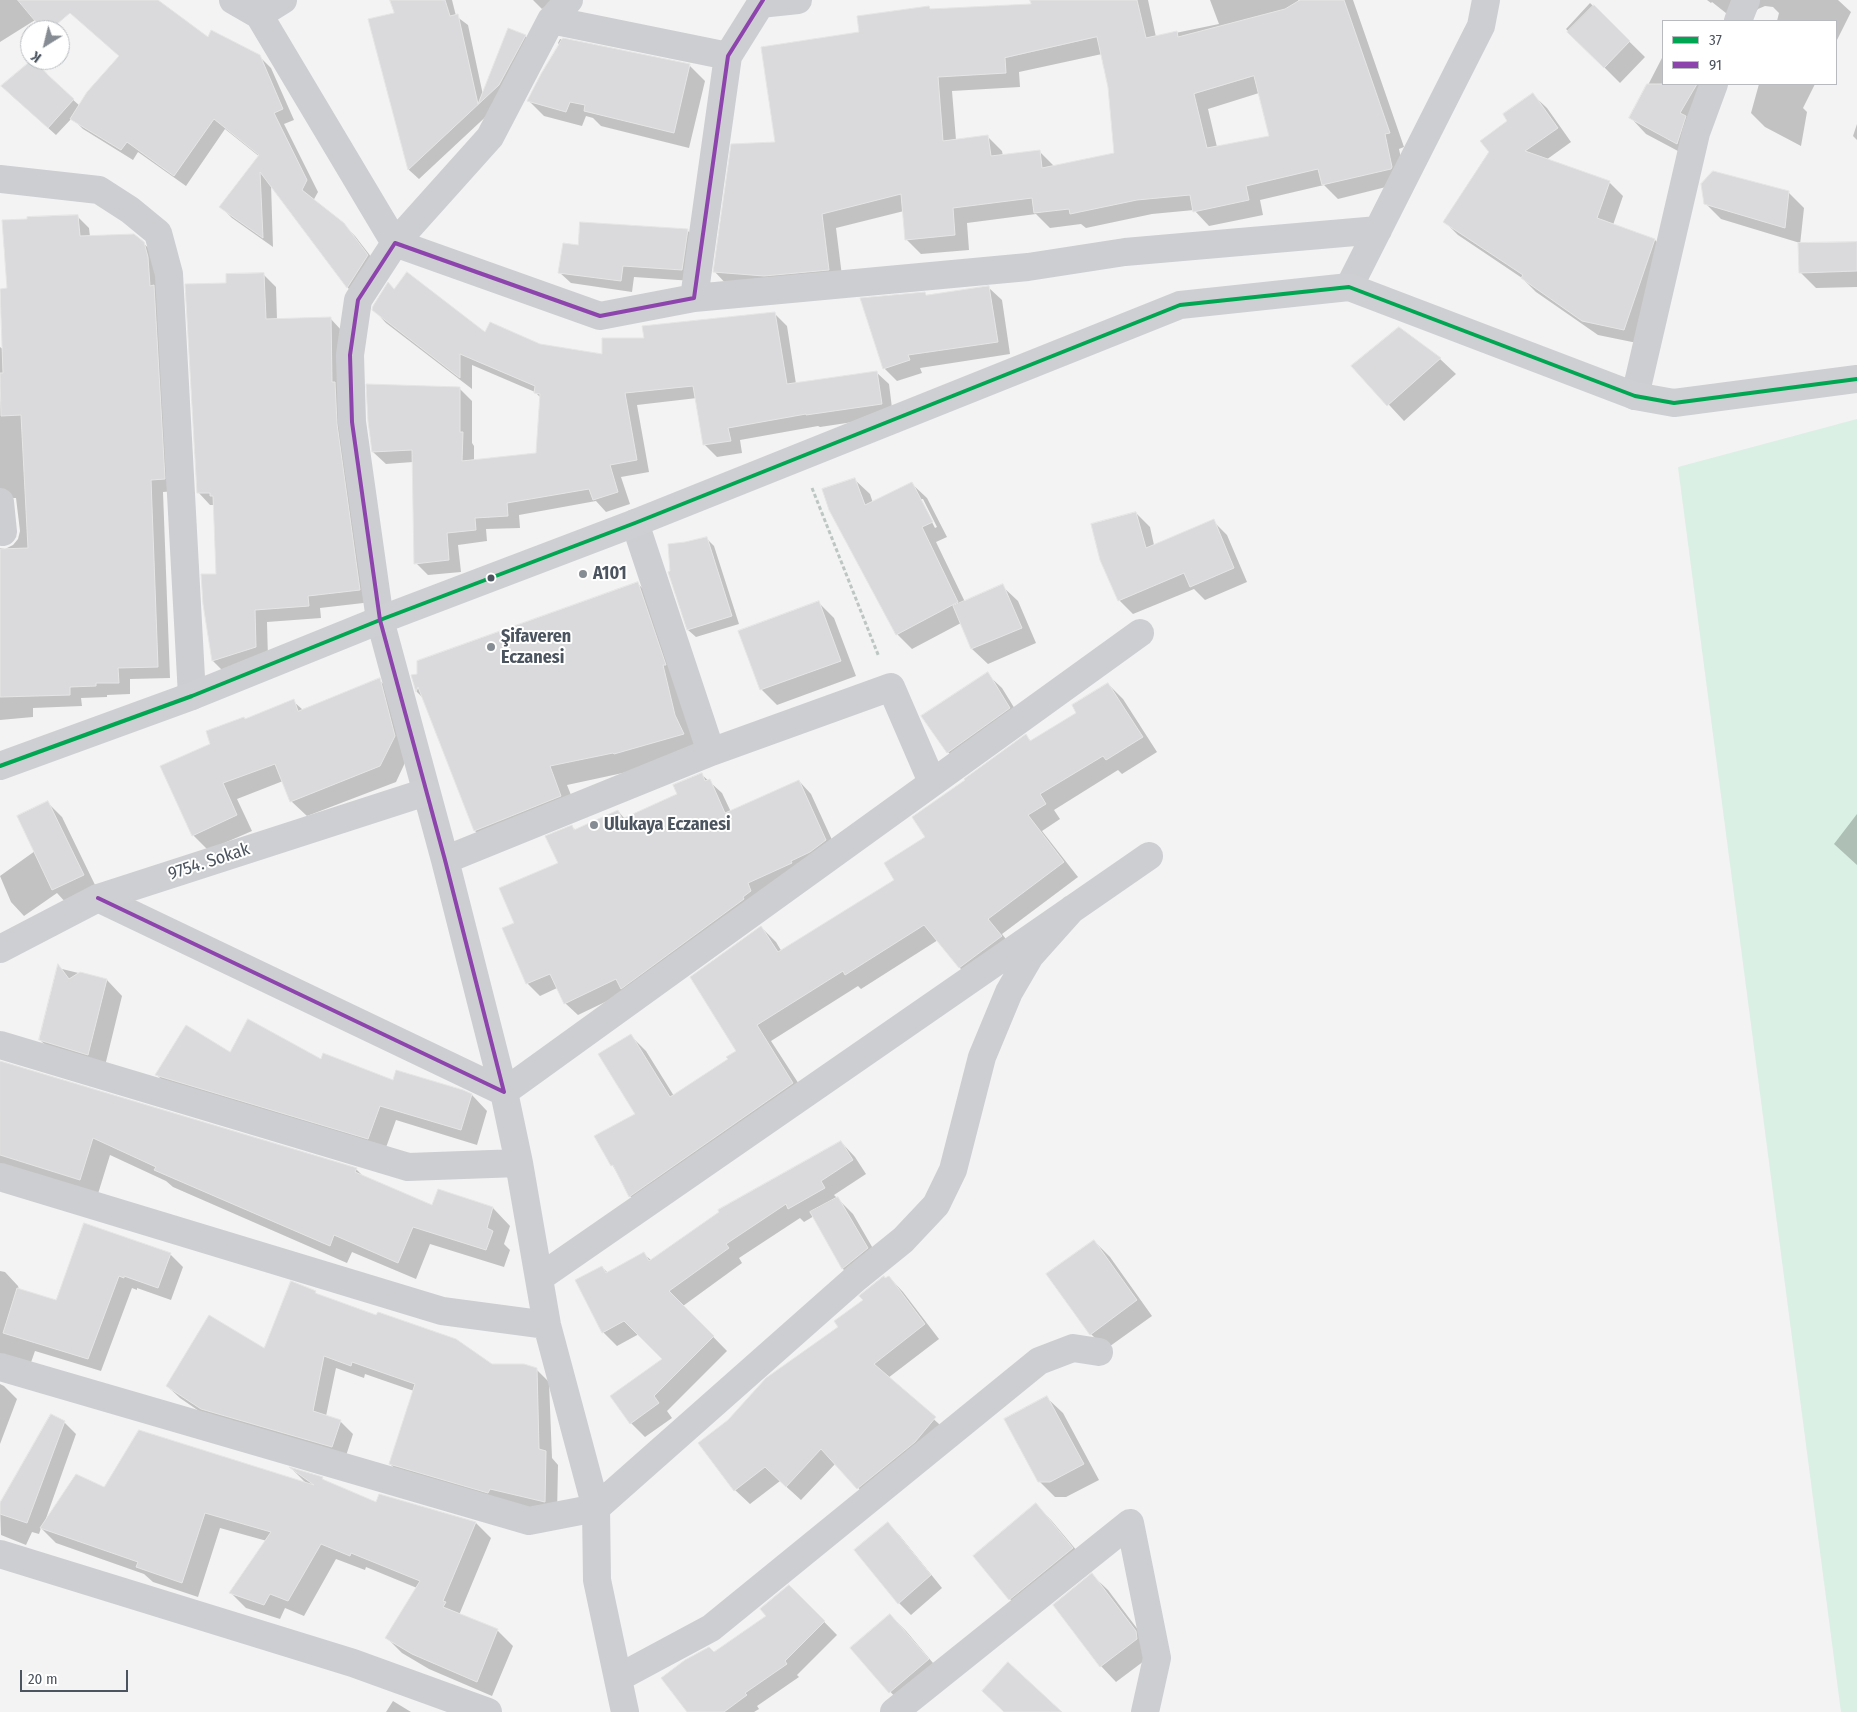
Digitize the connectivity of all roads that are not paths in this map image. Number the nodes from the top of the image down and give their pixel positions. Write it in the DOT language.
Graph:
graph roads {
  1 [pos="233,0"];
  2 [pos="283,0"];
  3 [pos="569,0"];
  4 [pos="798,0"];
  5 [pos="1486,0"];
  6 [pos="1746,0"];
  7 [pos="761,2"];
  8 [pos="259,15"];
  9 [pos="551,20"];
  10 [pos="1738,20"];
  11 [pos="728,56"];
  12 [pos="1714,85"];
  13 [pos="0,179"];
  14 [pos="1378,230"];
  15 [pos="395,243"];
  16 [pos="1349,287"];
  17 [pos="694,298"];
  18 [pos="1857,379"];
  19 [pos="1634,396"];
  20 [pos="0,502"];
  21 [pos="635,523"];
  22 [pos="3,532"];
  23 [pos="380,620"];
  24 [pos="1140,633"];
  25 [pos="192,696"];
  26 [pos="711,752"];
  27 [pos="0,766"];
  28 [pos="932,782"];
  29 [pos="426,792"];
  30 [pos="1149,856"];
  31 [pos="445,860"];
  32 [pos="98,898"];
  33 [pos="1072,909"];
  34 [pos="0,950"];
  35 [pos="0,1045"];
  36 [pos="504,1092"];
  37 [pos="519,1163"];
  38 [pos="0,1177"];
  39 [pos="539,1278"];
  40 [pos="548,1325"];
  41 [pos="1099,1352"];
  42 [pos="0,1367"];
  43 [pos="596,1508"];
  44 [pos="0,1554"];
  45 [pos="618,1678"];
  46 [pos="488,1712"];
  47 [pos="625,1712"];
  48 [pos="894,1712"];
  49 [pos="1145,1712"];
  1 -- 8 [label="street"];
  2 -- 8 [label="street"];
  3 -- 9 [label="street"];
  4 -- 7 [label="street"];
  5 -- 14 [label="street"];
  6 -- 10 [label="street"];
  7 -- 11 [label="street"];
  8 -- 15 [label="street"];
  9 -- 11 [label="street"];
  9 -- 15 [label="street"];
  11 -- 17 [label="street"];
  12 -- 19 [label="street"];
  13 -- 25 [label="street"];
  14 -- 16 [label="street"];
  14 -- 17 [label="street"];
  15 -- 17 [label="street"];
  15 -- 23 [label="street"];
  16 -- 19 [label="main road"];
  16 -- 21 [label="main road"];
  18 -- 19 [label="main road"];
  20 -- 22 [label="street"];
  21 -- 23 [label="main road"];
  21 -- 26 [label="street"];
  23 -- 25 [label="main road"];
  23 -- 29 [label="street"];
  24 -- 28 [label="street"];
  25 -- 27 [label="main road"];
  26 -- 28 [label="street"];
  26 -- 31 [label="street"];
  28 -- 36 [label="street"];
  29 -- 31 [label="street"];
  29 -- 32 [label="main road, 9754. Sokak"];
  30 -- 33 [label="street"];
  31 -- 36 [label="street"];
  32 -- 34 [label="main road, 9754. Sokak"];
  32 -- 36 [label="street"];
  33 -- 39 [label="street"];
  33 -- 43 [label="street"];
  35 -- 37 [label="street"];
  36 -- 37 [label="street"];
  37 -- 39 [label="street"];
  38 -- 40 [label="street"];
  39 -- 40 [label="street"];
  40 -- 43 [label="street"];
  41 -- 45 [label="street"];
  42 -- 43 [label="street"];
  43 -- 45 [label="street"];
  44 -- 46 [label="street"];
  45 -- 47 [label="street"];
  48 -- 49 [label="street"];
}
